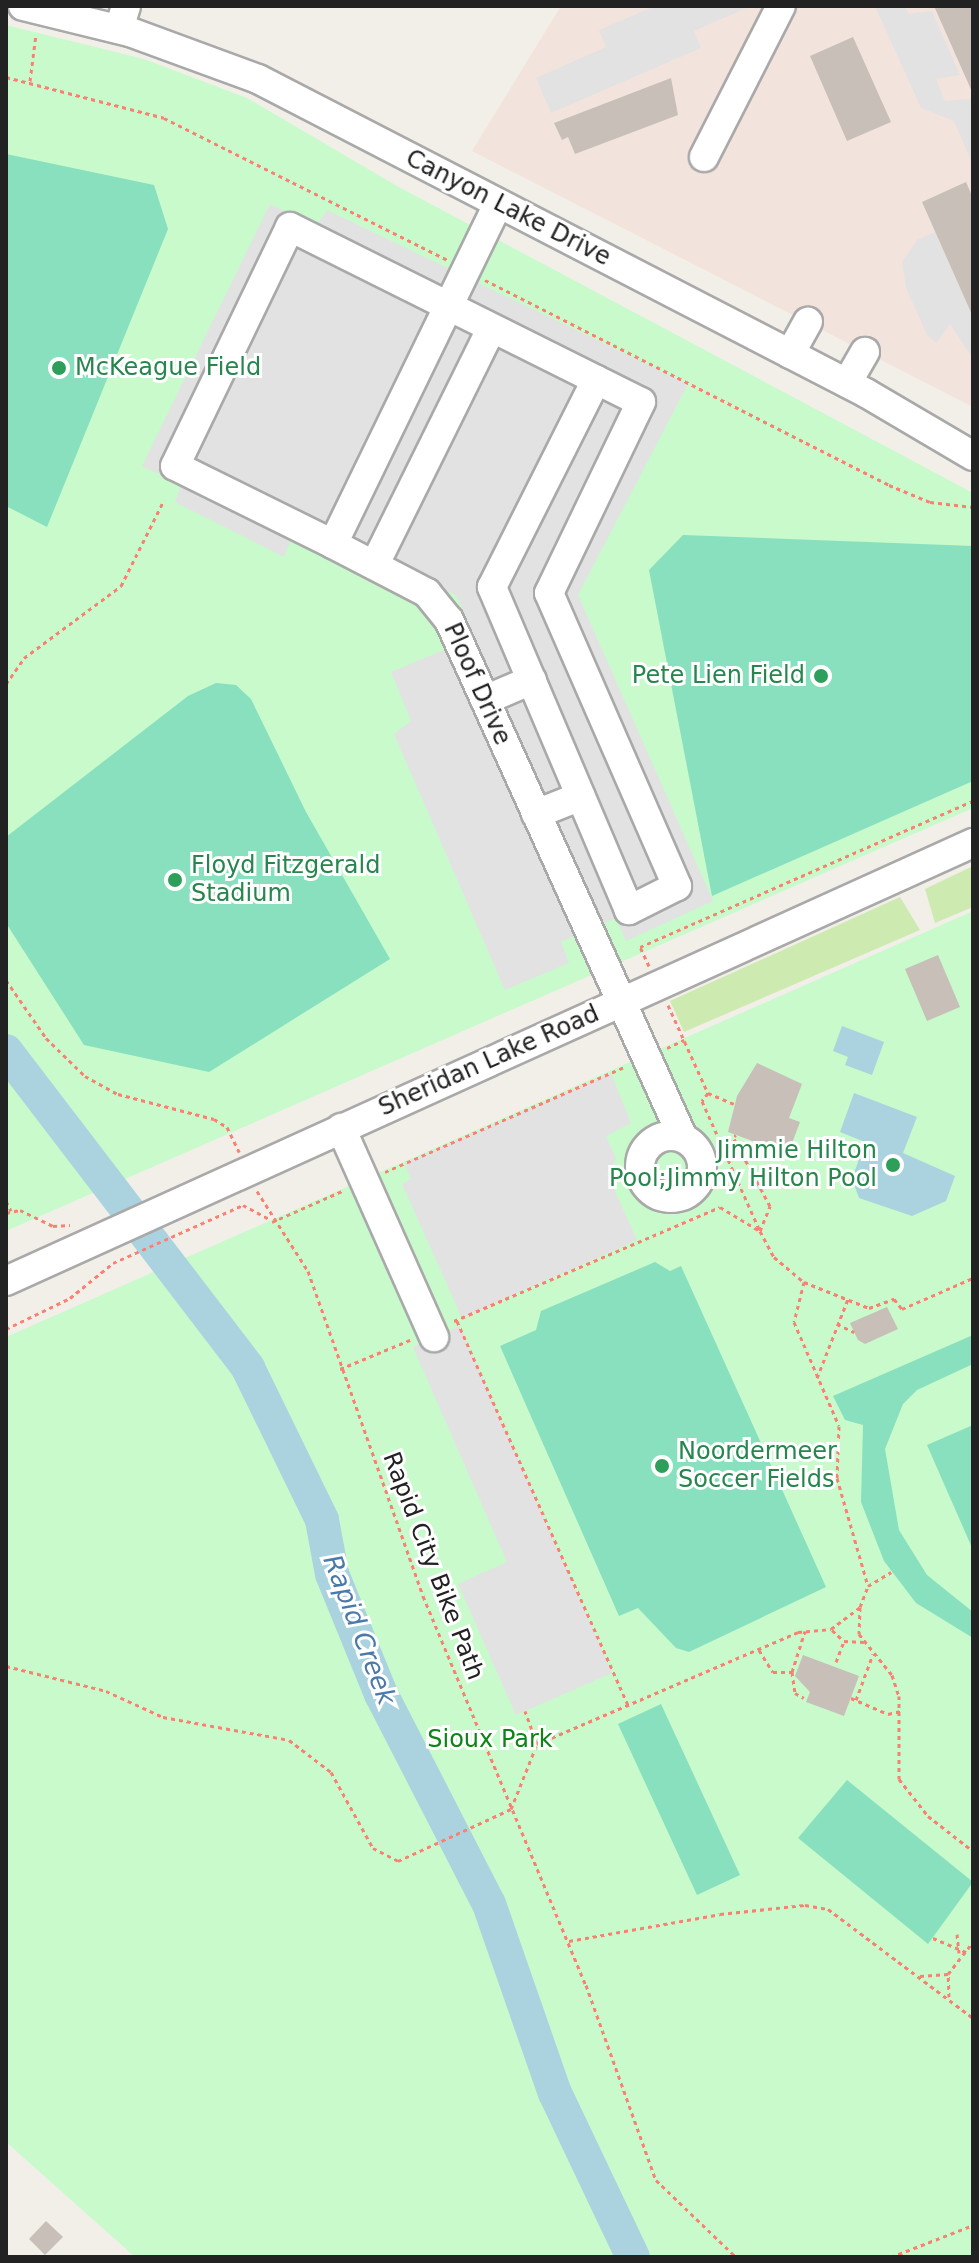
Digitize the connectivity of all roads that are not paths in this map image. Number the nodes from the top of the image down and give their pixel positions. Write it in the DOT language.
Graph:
graph roads {
  1 [pos="781,6"];
  2 [pos="33,8"];
  3 [pos="123,18"];
  4 [pos="704,157"];
  5 [pos="498,204"];
  6 [pos="447,307"];
  7 [pos="808,322"];
  8 [pos="491,329"];
  9 [pos="865,352"];
  10 [pos="790,354"];
  11 [pos="596,380"];
  12 [pos="847,383"];
  13 [pos="973,456"];
  14 [pos="333,544"];
  15 [pos="375,564"];
  16 [pos="532,680"];
  17 [pos="485,700"];
  18 [pos="581,796"];
  19 [pos="536,814"];
  20 [pos="973,843"];
  21 [pos="619,1003"];
  22 [pos="341,1128"];
  23 [pos="683,1138"];
  24 [pos="6,1281"];
  25 [pos="440,1330"];
  1 -- 4 [label="street"];
  2 -- 3 [label="street, Canyon Lake Drive"];
  3 -- 5 [label="street, Canyon Lake Drive"];
  5 -- 6 [label="street"];
  5 -- 10 [label="street, Canyon Lake Drive"];
  6 -- 8 [label="street"];
  6 -- 14 [label="street"];
  6 -- 14 [label="street, Ploof Drive"];
  7 -- 10 [label="street"];
  8 -- 11 [label="street"];
  8 -- 15 [label="street"];
  9 -- 12 [label="street"];
  10 -- 12 [label="street, Canyon Lake Drive"];
  11 -- 16 [label="street"];
  11 -- 18 [label="street"];
  12 -- 13 [label="street, Canyon Lake Drive"];
  14 -- 15 [label="street, Ploof Drive"];
  15 -- 17 [label="street, Ploof Drive"];
  16 -- 17 [label="street"];
  16 -- 18 [label="street"];
  17 -- 19 [label="street, Ploof Drive"];
  18 -- 19 [label="street"];
  19 -- 21 [label="street, Ploof Drive"];
  20 -- 21 [label="street, Sheridan Lake Road"];
  21 -- 22 [label="street, Sheridan Lake Road"];
  21 -- 23 [label="street, Ploof Drive"];
  22 -- 24 [label="street, Sheridan Lake Road"];
  22 -- 25 [label="street"];
}
